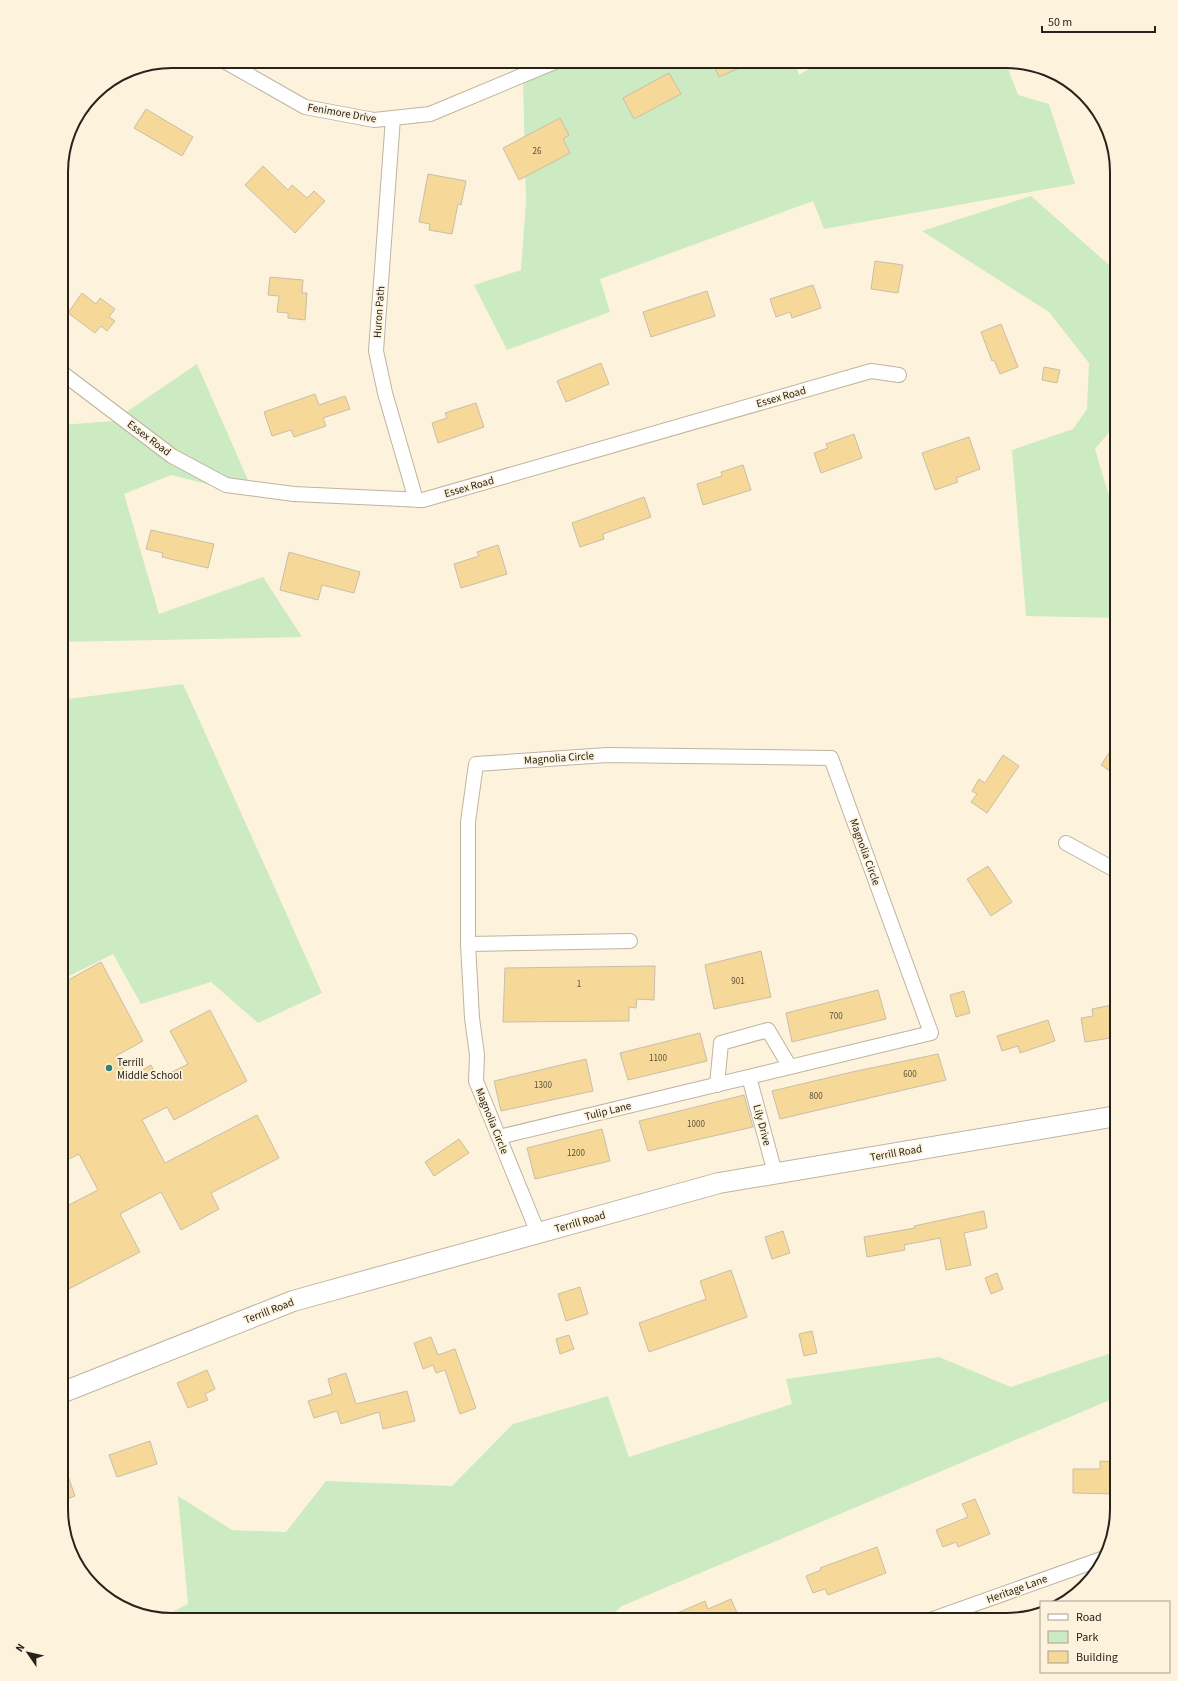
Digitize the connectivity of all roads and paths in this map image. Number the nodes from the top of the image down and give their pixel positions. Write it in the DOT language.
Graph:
graph roads {
  1 [pos="236,68"];
  2 [pos="540,68"];
  3 [pos="393,118"];
  4 [pos="899,375"];
  5 [pos="68,377"];
  6 [pos="416,500"];
  7 [pos="1066,843"];
  8 [pos="1110,867"];
  9 [pos="630,941"];
  10 [pos="468,944"];
  11 [pos="931,1033"];
  12 [pos="790,1067"];
  13 [pos="749,1077"];
  14 [pos="717,1085"];
  15 [pos="1110,1117"];
  16 [pos="499,1137"];
  17 [pos="775,1174"];
  18 [pos="538,1233"];
  19 [pos="68,1390"];
  20 [pos="1096,1561"];
  21 [pos="950,1613"];
  1 -- 3 [label="street, Fenimore Drive"];
  2 -- 3 [label="street, Fenimore Drive"];
  3 -- 6 [label="street, Huron Path"];
  4 -- 6 [label="street, Essex Road"];
  5 -- 6 [label="street, Essex Road"];
  7 -- 8 [label="street"];
  9 -- 10 [label="street"];
  10 -- 11 [label="street, Magnolia Circle"];
  10 -- 16 [label="street, Magnolia Circle"];
  11 -- 12 [label="street, Tulip Lane"];
  12 -- 13 [label="street, Tulip Lane"];
  12 -- 14 [label="street"];
  13 -- 14 [label="street, Tulip Lane"];
  13 -- 17 [label="street, Lily Drive"];
  14 -- 16 [label="street, Tulip Lane"];
  15 -- 17 [label="street, Terrill Road"];
  16 -- 18 [label="street, Magnolia Circle"];
  17 -- 18 [label="street, Terrill Road"];
  18 -- 19 [label="street, Terrill Road"];
  20 -- 21 [label="street, Heritage Lane"];
}
